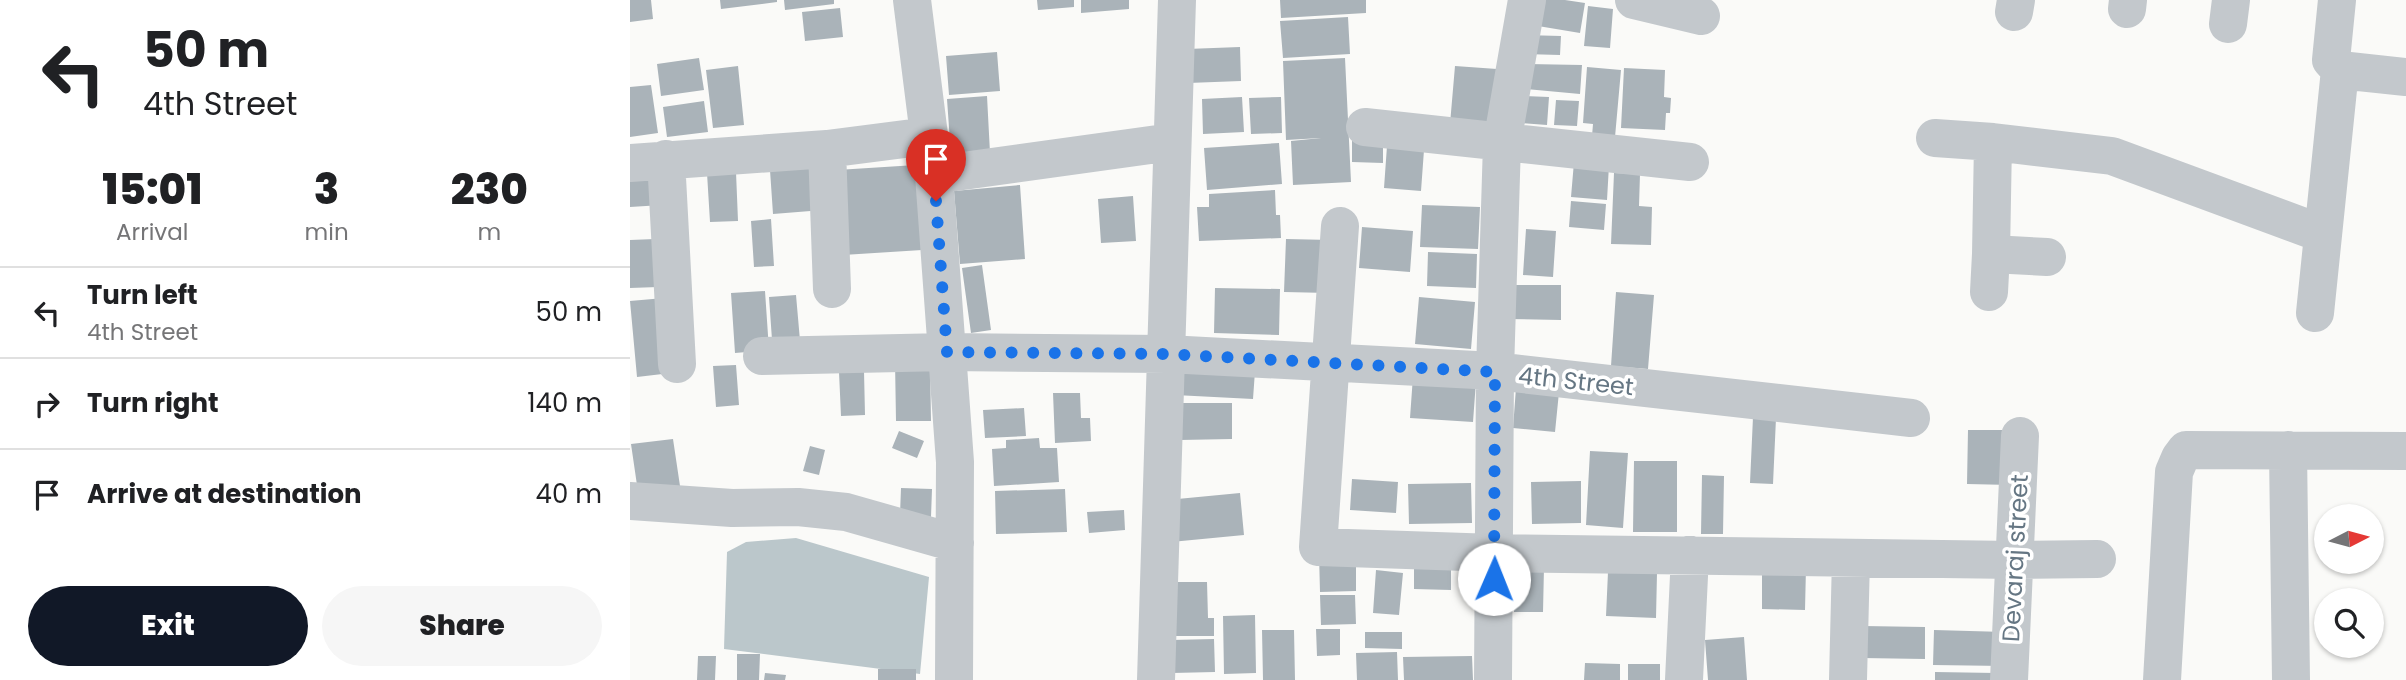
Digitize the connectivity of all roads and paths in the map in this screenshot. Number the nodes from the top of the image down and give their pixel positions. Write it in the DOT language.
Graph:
graph roads {
  1 [pos="912,0"];
  2 [pos="1177,0"];
  3 [pos="1527,0"];
  4 [pos="1634,0"];
  5 [pos="2336,0"];
  6 [pos="1701,16"];
  7 [pos="2340,70"];
  8 [pos="2406,77"];
  9 [pos="1365,127"];
  10 [pos="928,136"];
  11 [pos="1935,138"];
  12 [pos="1172,142"];
  13 [pos="1993,142"];
  14 [pos="1502,143"];
  15 [pos="827,149"];
  16 [pos="648,161"];
  17 [pos="1690,162"];
  18 [pos="934,175"];
  19 [pos="1340,226"];
  20 [pos="2323,234"];
  21 [pos="1991,254"];
  22 [pos="2047,257"];
  23 [pos="832,289"];
  24 [pos="1989,292"];
  25 [pos="2315,313"];
  26 [pos="947,352"];
  27 [pos="1167,354"];
  28 [pos="762,356"];
  29 [pos="1331,363"];
  30 [pos="677,364"];
  31 [pos="1495,372"];
  32 [pos="1911,418"];
  33 [pos="2020,436"];
  34 [pos="2288,450"];
  35 [pos="2406,451"];
  36 [pos="630,501"];
  37 [pos="955,543"];
  38 [pos="1495,553"];
  39 [pos="1690,555"];
  40 [pos="1851,558"];
  41 [pos="2097,559"];
  42 [pos="2015,560"];
  43 [pos="954,680"];
  44 [pos="1156,680"];
  45 [pos="1493,680"];
  46 [pos="1684,680"];
  47 [pos="1848,680"];
  48 [pos="2010,680"];
  49 [pos="2162,680"];
  50 [pos="2291,680"];
  1 -- 10 [label="street"];
  2 -- 12 [label="street"];
  3 -- 14 [label="street"];
  4 -- 6 [label="street"];
  5 -- 7 [label="street"];
  7 -- 8 [label="street"];
  7 -- 20 [label="street"];
  9 -- 14 [label="street"];
  10 -- 15 [label="street"];
  10 -- 18 [label="street"];
  11 -- 13 [label="street"];
  12 -- 18 [label="street"];
  12 -- 27 [label="street"];
  13 -- 20 [label="street"];
  13 -- 21 [label="street"];
  14 -- 17 [label="street"];
  14 -- 31 [label="street"];
  15 -- 16 [label="street"];
  15 -- 23 [label="street"];
  16 -- 30 [label="street"];
  18 -- 26 [label="street"];
  19 -- 29 [label="street"];
  20 -- 25 [label="street"];
  21 -- 22 [label="street"];
  21 -- 24 [label="street"];
  26 -- 27 [label="street, 4th Street"];
  26 -- 28 [label="street, 4th Street"];
  26 -- 37 [label="street"];
  27 -- 29 [label="street, 4th Street"];
  27 -- 44 [label="street"];
  29 -- 31 [label="street, 4th Street"];
  29 -- 38 [label="street"];
  31 -- 32 [label="street, 4th Street"];
  31 -- 38 [label="street"];
  33 -- 42 [label="street, Devaraj street"];
  34 -- 35 [label="street"];
  34 -- 49 [label="street"];
  34 -- 50 [label="street"];
  36 -- 37 [label="street"];
  37 -- 43 [label="street"];
  38 -- 39 [label="street"];
  38 -- 45 [label="street"];
  39 -- 40 [label="street"];
  39 -- 46 [label="street"];
  40 -- 42 [label="street"];
  40 -- 47 [label="street"];
  41 -- 42 [label="street"];
  42 -- 48 [label="street, Devaraj street"];
}
